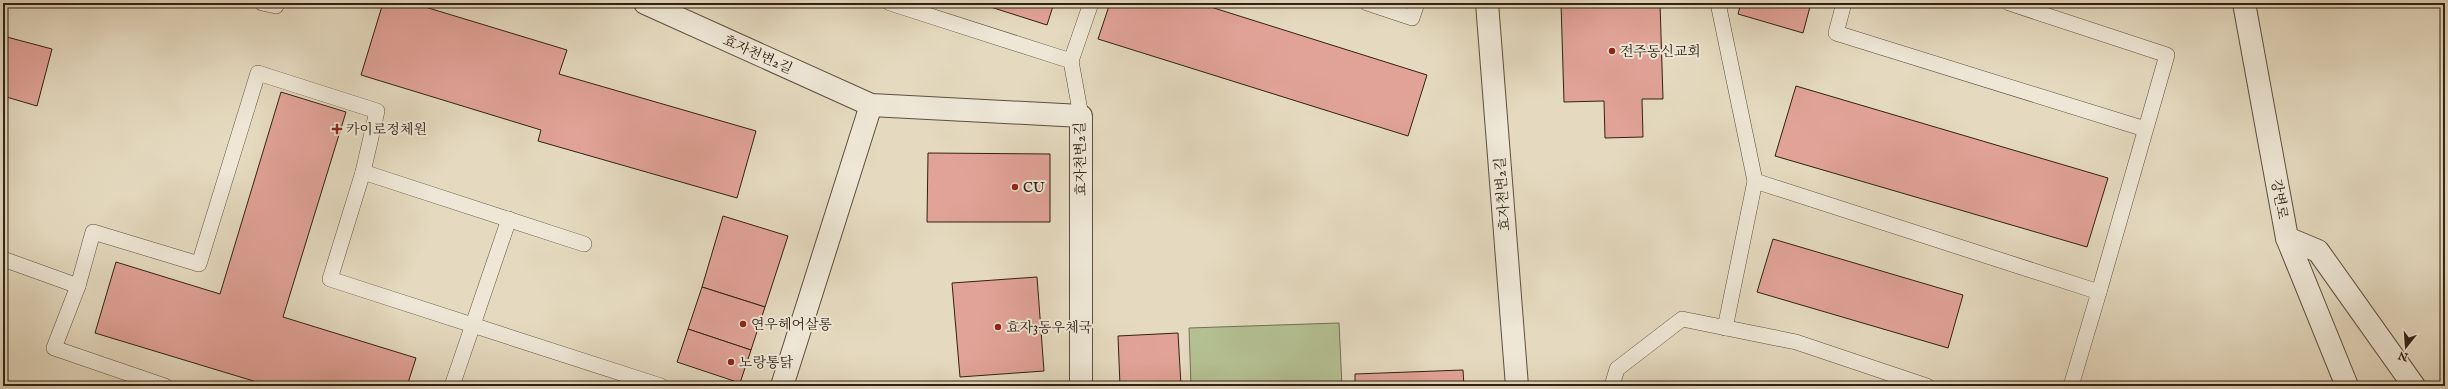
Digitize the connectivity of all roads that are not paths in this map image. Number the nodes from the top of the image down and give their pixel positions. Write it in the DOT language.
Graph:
graph roads {
  1 [pos="645,3"];
  2 [pos="890,3"];
  3 [pos="1091,3"];
  4 [pos="1367,3"];
  5 [pos="1417,3"];
  6 [pos="1487,3"];
  7 [pos="1718,3"];
  8 [pos="1844,3"];
  9 [pos="2008,3"];
  10 [pos="2244,3"];
  11 [pos="1071,61"];
  12 [pos="871,105"];
  13 [pos="1081,116"];
  14 [pos="2145,129"];
  15 [pos="362,172"];
  16 [pos="1755,181"];
  17 [pos="509,219"];
  18 [pos="2287,238"];
  19 [pos="584,244"];
  20 [pos="3,259"];
  21 [pos="78,286"];
  22 [pos="2099,292"];
  23 [pos="473,325"];
  24 [pos="1725,328"];
  25 [pos="165,386"];
  26 [pos="452,386"];
  27 [pos="661,386"];
  28 [pos="782,386"];
  29 [pos="1081,386"];
  30 [pos="1516,386"];
  31 [pos="1612,386"];
  32 [pos="1927,386"];
  33 [pos="2071,386"];
  34 [pos="2347,386"];
  35 [pos="2414,386"];
  1 -- 12 [label="street, 효자천변2길"];
  2 -- 11 [label="lane"];
  3 -- 11 [label="lane"];
  4 -- 5 [label="lane"];
  6 -- 30 [label="street, 효자천변2길"];
  7 -- 16 [label="lane"];
  8 -- 14 [label="lane"];
  9 -- 14 [label="lane"];
  10 -- 18 [label="street, 강변로"];
  11 -- 13 [label="lane"];
  12 -- 13 [label="street, 효자천변2길"];
  12 -- 28 [label="street"];
  13 -- 29 [label="street, 효자천변2길"];
  14 -- 22 [label="lane"];
  15 -- 17 [label="lane"];
  15 -- 21 [label="lane"];
  15 -- 23 [label="lane"];
  16 -- 22 [label="lane"];
  16 -- 24 [label="lane"];
  17 -- 19 [label="lane"];
  17 -- 23 [label="lane"];
  18 -- 34 [label="street, 강변로"];
  18 -- 35 [label="street"];
  20 -- 21 [label="lane"];
  21 -- 25 [label="lane"];
  22 -- 33 [label="lane"];
  23 -- 26 [label="lane"];
  23 -- 27 [label="lane"];
  24 -- 31 [label="lane"];
  24 -- 32 [label="lane"];
}
